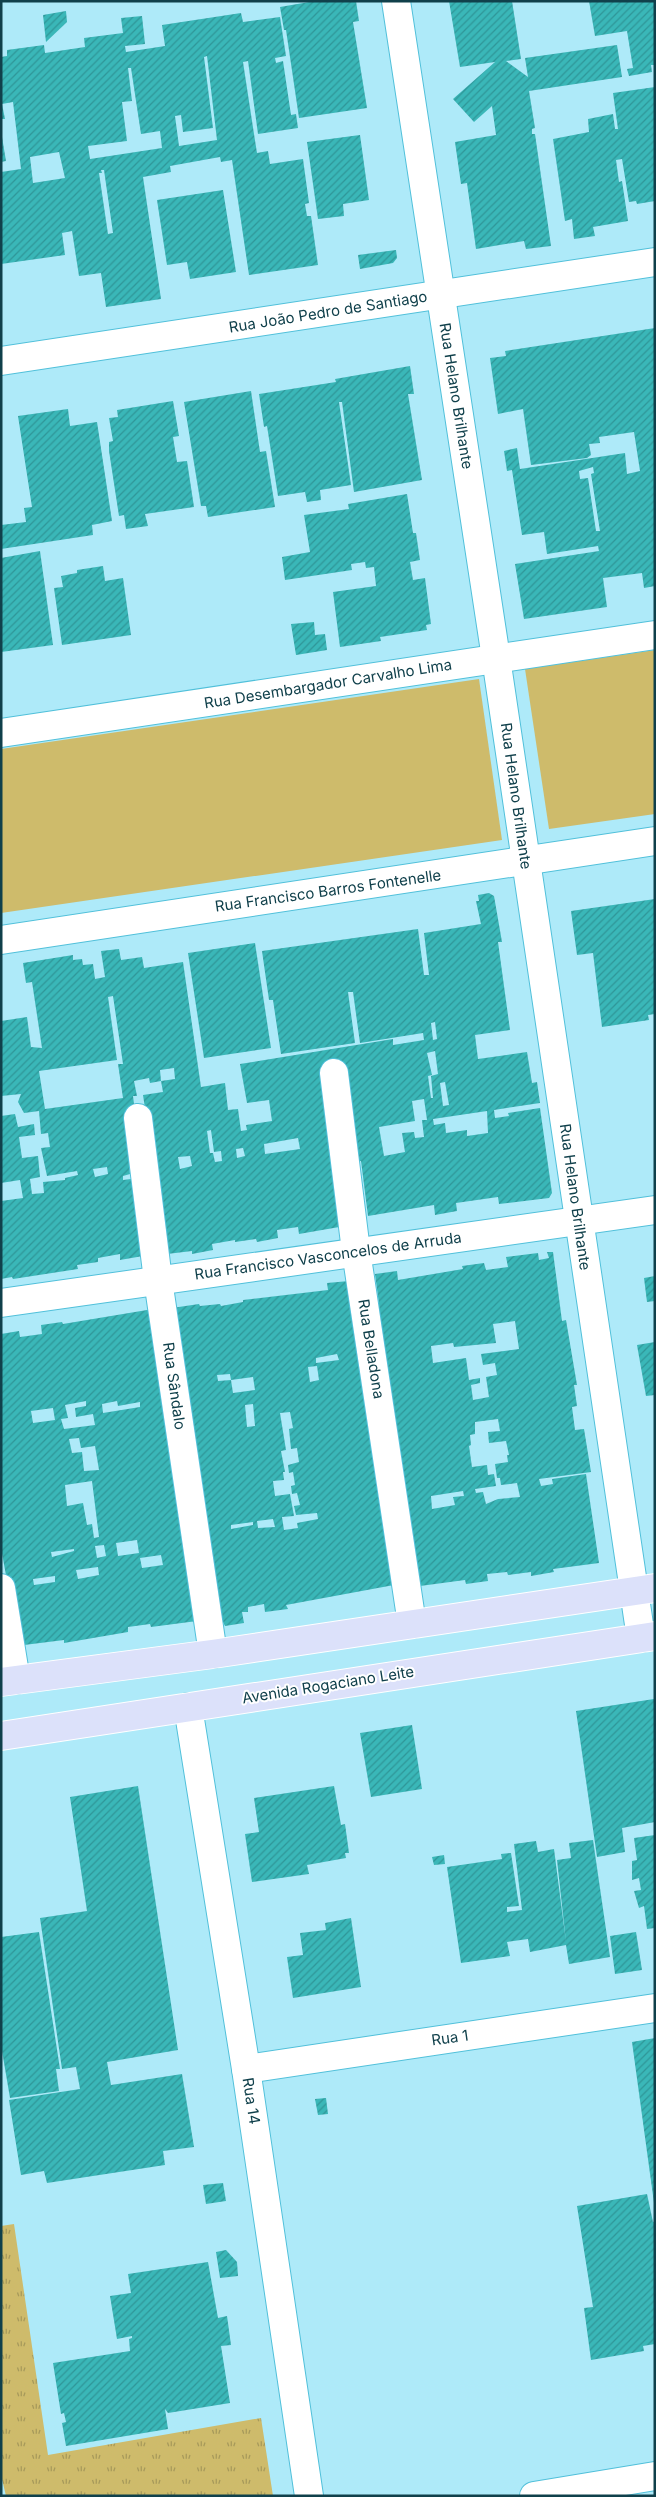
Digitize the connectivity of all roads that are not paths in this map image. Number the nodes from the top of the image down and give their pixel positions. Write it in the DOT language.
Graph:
graph roads {
  1 [pos="396,1"];
  2 [pos="655,262"];
  3 [pos="441,295"];
  4 [pos="1,361"];
  5 [pos="655,635"];
  6 [pos="496,658"];
  7 [pos="1,732"];
  8 [pos="655,841"];
  9 [pos="526,862"];
  10 [pos="1,940"];
  11 [pos="334,1073"];
  12 [pos="138,1118"];
  13 [pos="655,1210"];
  14 [pos="579,1222"];
  15 [pos="356,1251"];
  16 [pos="158,1280"];
  17 [pos="1,1303"];
  18 [pos="1,1588"];
  19 [pos="644,1590"];
  20 [pos="412,1624"];
  21 [pos="648,1637"];
  22 [pos="213,1654"];
  23 [pos="9,1681"];
  24 [pos="188,1707"];
  25 [pos="1,1736"];
  26 [pos="655,2008"];
  27 [pos="246,2069"];
  28 [pos="655,2476"];
  29 [pos="309,2496"];
  30 [pos="534,2496"];
  1 -- 3 [label="street, Rua Helano Brilhante"];
  2 -- 3 [label="street, Rua João Pedro de Santiago"];
  3 -- 4 [label="street, Rua João Pedro de Santiago"];
  3 -- 6 [label="street, Rua Helano Brilhante"];
  5 -- 6 [label="street, Rua Desembargador Carvalho Lima"];
  6 -- 7 [label="street, Rua Desembargador Carvalho Lima"];
  6 -- 9 [label="street, Rua Helano Brilhante"];
  8 -- 9 [label="street, Rua Francisco Barros Fontenelle"];
  9 -- 10 [label="street, Rua Francisco Barros Fontenelle"];
  9 -- 14 [label="street, Rua Helano Brilhante"];
  11 -- 15 [label="street, Rua Belladona"];
  12 -- 16 [label="street, Rua Sândalo"];
  13 -- 14 [label="street, Rua Francisco Vasconcelos de Arruda"];
  14 -- 15 [label="street, Rua Francisco Vasconcelos de Arruda"];
  14 -- 19 [label="street, Rua Helano Brilhante"];
  15 -- 16 [label="street, Rua Francisco Vasconcelos de Arruda"];
  15 -- 20 [label="street, Rua Belladona"];
  16 -- 17 [label="street, Rua Francisco Vasconcelos de Arruda"];
  16 -- 22 [label="street, Rua Sândalo"];
  18 -- 23 [label="street"];
  19 -- 20 [label="main road"];
  19 -- 21 [label="street, Rua Helano Brilhante"];
  20 -- 22 [label="main road"];
  21 -- 24 [label="main road, Avenida Rogaciano Leite"];
  22 -- 23 [label="main road"];
  24 -- 25 [label="main road, Avenida Rogaciano Leite"];
  24 -- 27 [label="street, Rua 14"];
  26 -- 27 [label="street, Rua 1"];
  27 -- 29 [label="street, Rua 14"];
  28 -- 30 [label="street"];
}
